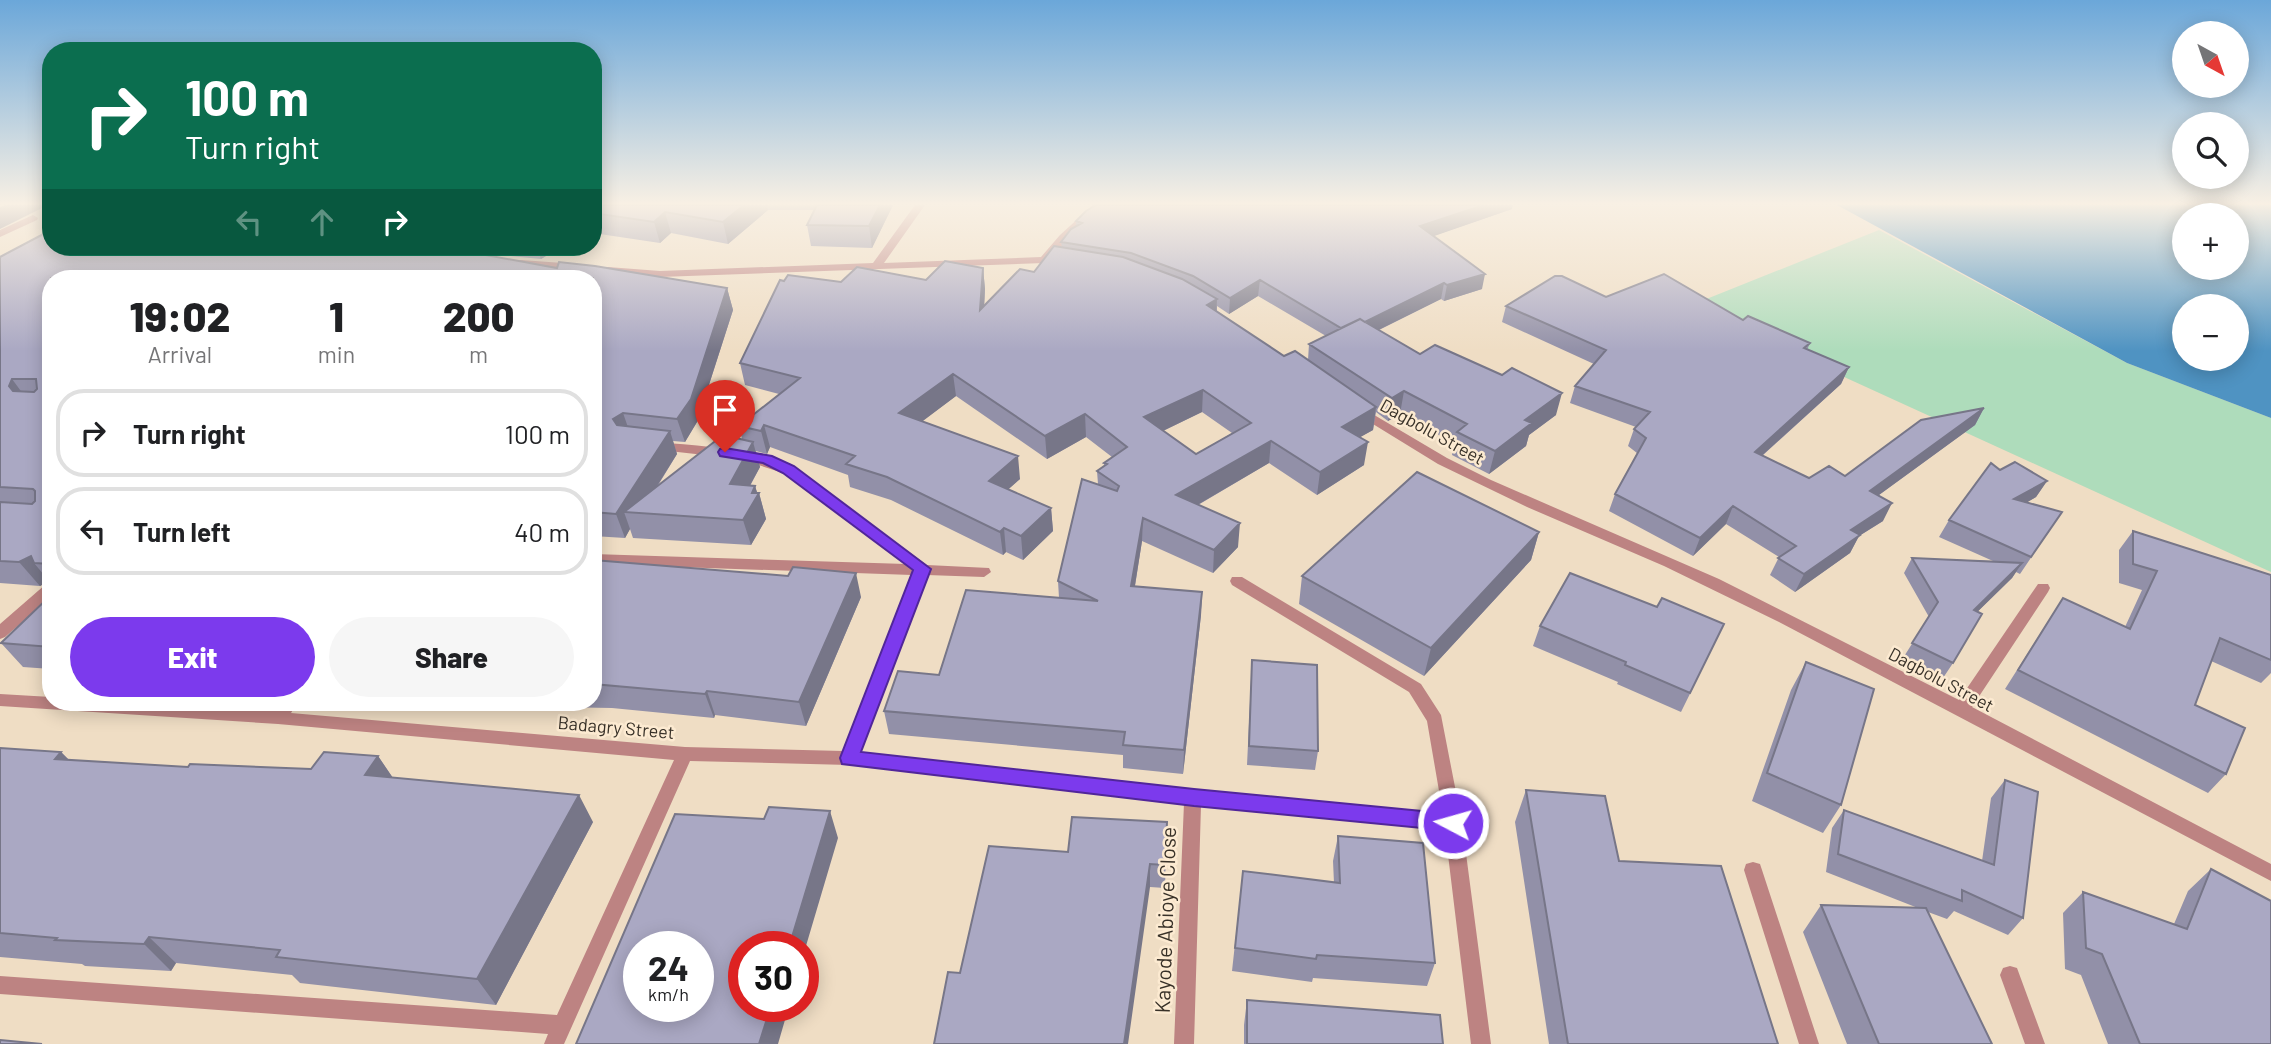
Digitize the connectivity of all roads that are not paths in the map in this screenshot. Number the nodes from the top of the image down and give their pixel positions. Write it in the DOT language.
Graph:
graph roads {
  1 [pos="884,254"];
  2 [pos="1049,254"];
  3 [pos="1044,260"];
  4 [pos="506,261"];
  5 [pos="877,264"];
  6 [pos="1079,264"];
  7 [pos="1349,403"];
  8 [pos="644,444"];
  9 [pos="602,559"];
  10 [pos="922,569"];
  11 [pos="984,572"];
  12 [pos="1237,581"];
  13 [pos="2043,588"];
  14 [pos="42,595"];
  15 [pos="0,633"];
  16 [pos="0,700"];
  17 [pos="42,703"];
  18 [pos="1961,710"];
  19 [pos="170,711"];
  20 [pos="283,711"];
  21 [pos="278,718"];
  22 [pos="685,754"];
  23 [pos="849,758"];
  24 [pos="1194,797"];
  25 [pos="1453,823"];
  26 [pos="1753,870"];
  27 [pos="2271,873"];
  28 [pos="2010,975"];
  29 [pos="0,985"];
  30 [pos="562,1025"];
  31 [pos="554,1044"];
  32 [pos="1184,1044"];
  33 [pos="1481,1044"];
  34 [pos="1809,1044"];
  35 [pos="2035,1044"];
  1 -- 5 [label="street"];
  2 -- 3 [label="street"];
  3 -- 5 [label="street"];
  3 -- 6 [label="street"];
  4 -- 5 [label="street"];
  7 -- 18 [label="street, Dagbolu Street"];
  8 -- 10 [label="street"];
  9 -- 10 [label="street"];
  10 -- 11 [label="street"];
  10 -- 23 [label="street"];
  12 -- 25 [label="street"];
  13 -- 18 [label="street"];
  14 -- 15 [label="street"];
  16 -- 17 [label="street, Badagry Street"];
  18 -- 27 [label="street, Dagbolu Street"];
  19 -- 21 [label="street, Badagry Street"];
  20 -- 21 [label="street"];
  21 -- 22 [label="street, Badagry Street"];
  22 -- 23 [label="street, Badagry Street"];
  22 -- 30 [label="street"];
  23 -- 24 [label="street, Badagry Street"];
  24 -- 25 [label="street, Badagry Street"];
  24 -- 32 [label="street, Kayode Abioye Close"];
  25 -- 33 [label="street"];
  26 -- 34 [label="street"];
  28 -- 35 [label="street"];
  29 -- 30 [label="street"];
  30 -- 31 [label="street"];
}
